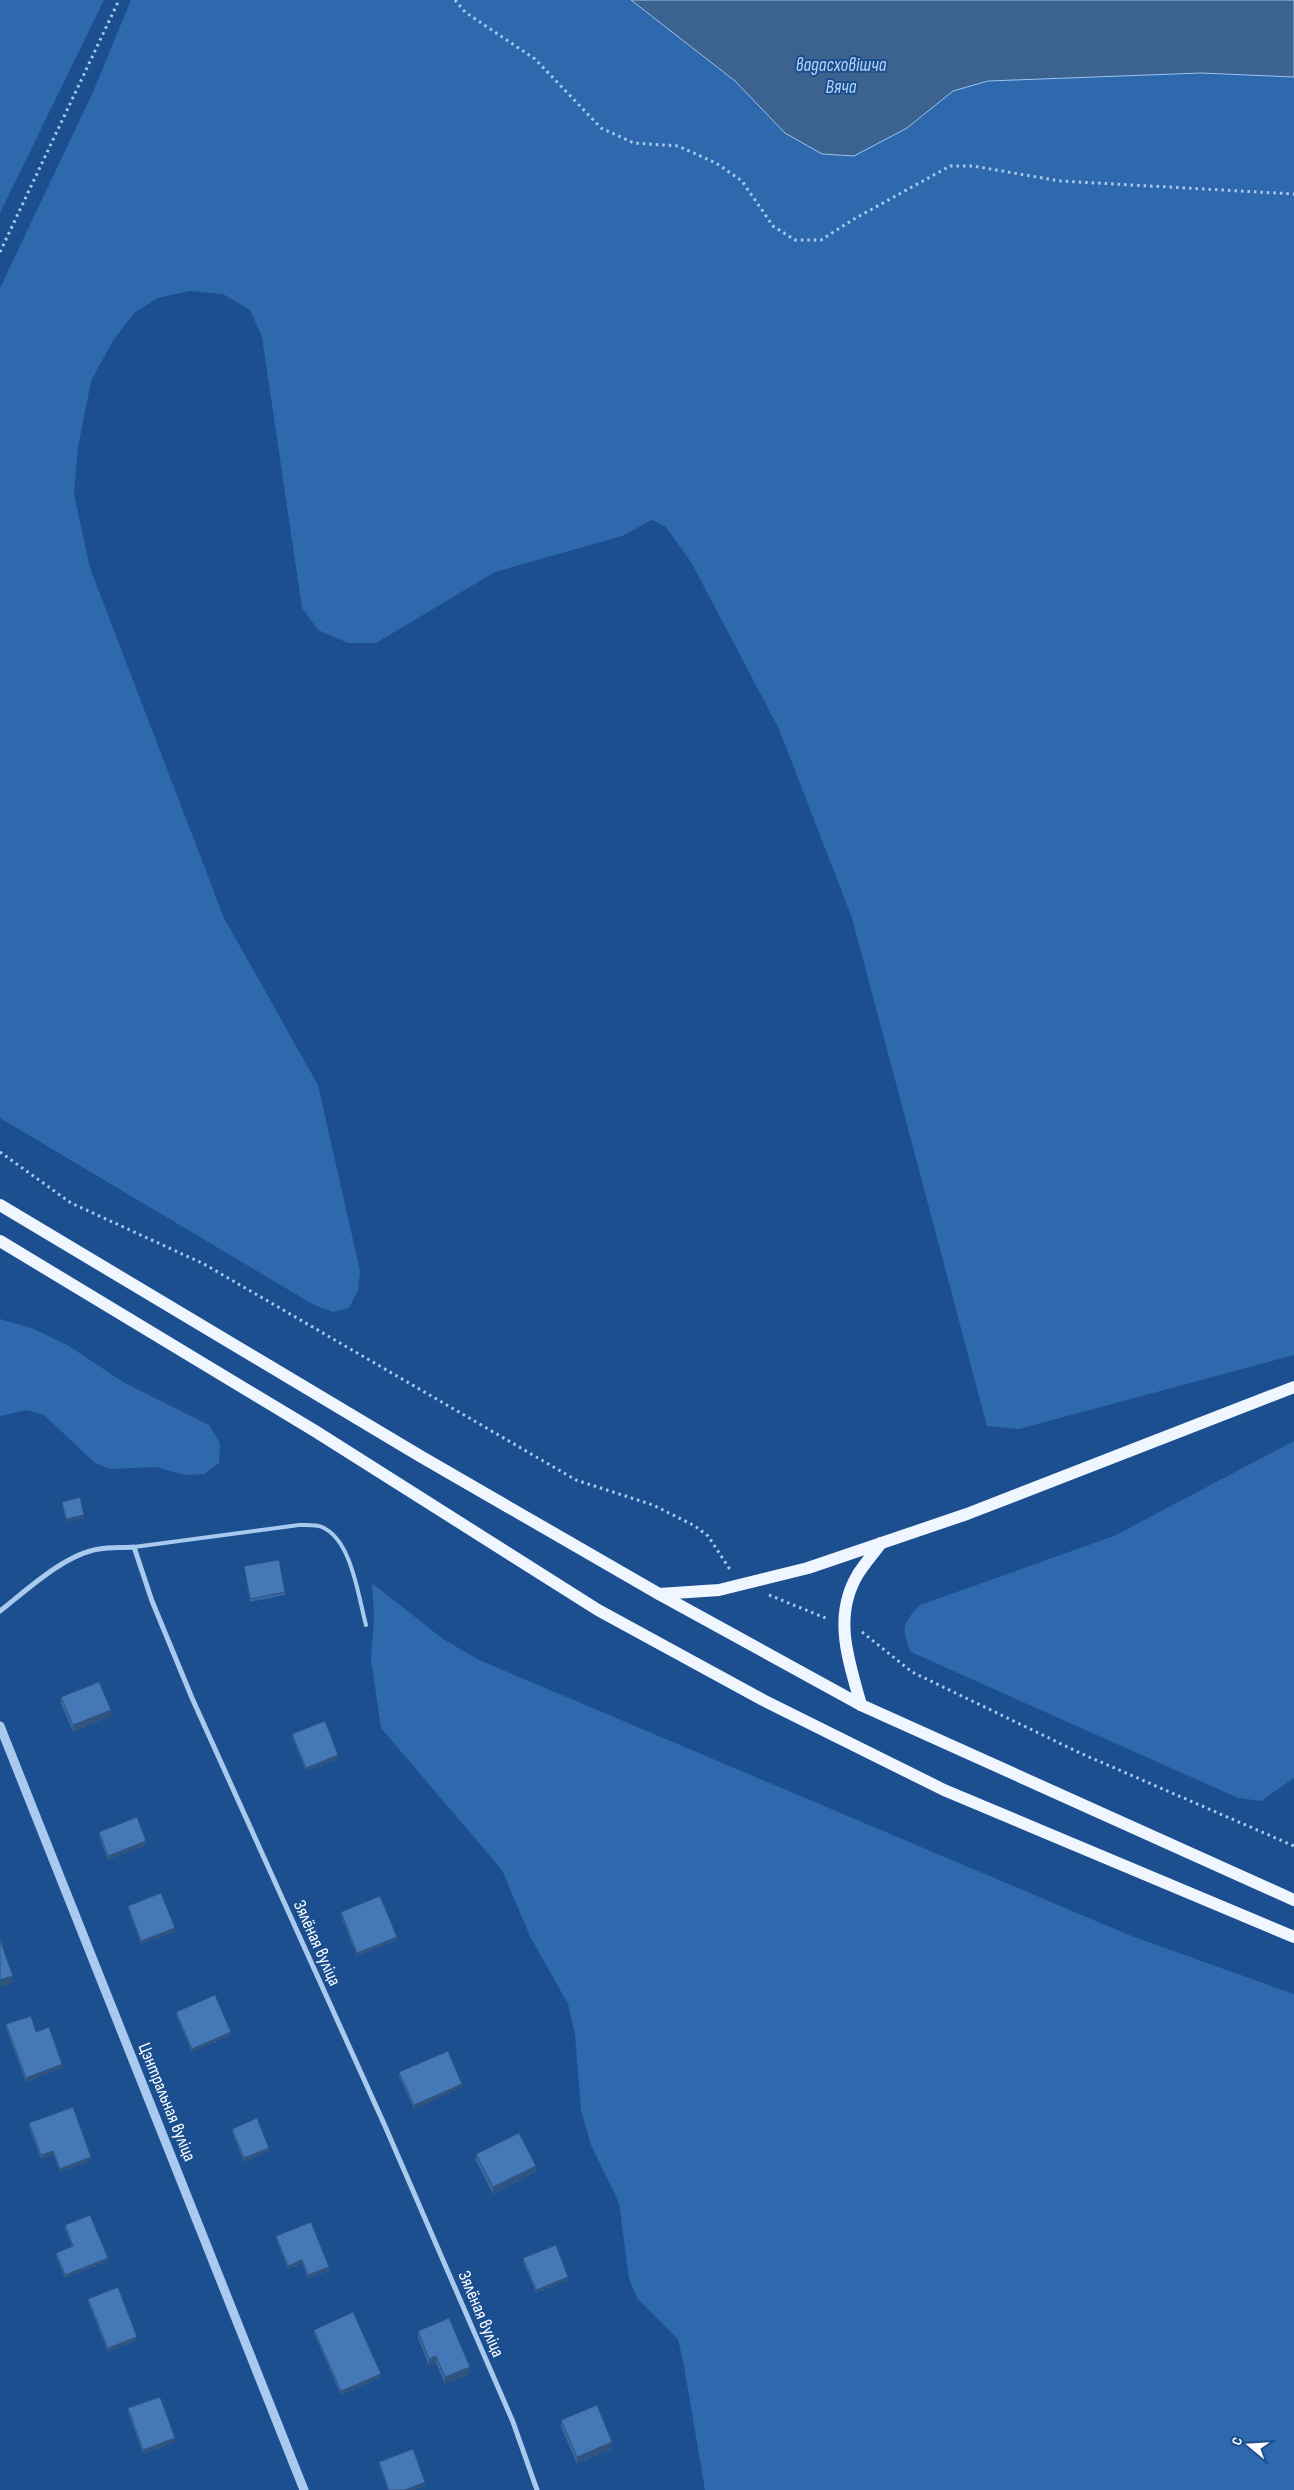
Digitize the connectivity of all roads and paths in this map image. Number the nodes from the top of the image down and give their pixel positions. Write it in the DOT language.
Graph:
graph roads {
  1 [pos="119,0"];
  2 [pos="455,0"];
  3 [pos="1294,194"];
  4 [pos="0,252"];
  5 [pos="0,1152"];
  6 [pos="0,1205"];
  7 [pos="0,1240"];
  8 [pos="1294,1387"];
  9 [pos="881,1543"];
  10 [pos="134,1548"];
  11 [pos="742,1585"];
  12 [pos="658,1594"];
  13 [pos="0,1610"];
  14 [pos="366,1625"];
  15 [pos="843,1625"];
  16 [pos="861,1705"];
  17 [pos="0,1726"];
  18 [pos="1294,1846"];
  19 [pos="1294,1900"];
  20 [pos="1294,1937"];
  21 [pos="304,2490"];
  22 [pos="537,2490"];
  1 -- 4 [label="path"];
  2 -- 3 [label="path"];
  5 -- 11 [label="path"];
  6 -- 12 [label="main road"];
  7 -- 20 [label="main road"];
  8 -- 9 [label="main road"];
  9 -- 11 [label="main road"];
  9 -- 15 [label="main road"];
  10 -- 13 [label="street"];
  10 -- 14 [label="lane"];
  10 -- 22 [label="street, Зялёная вуліца"];
  11 -- 12 [label="main road"];
  11 -- 15 [label="path"];
  12 -- 16 [label="main road"];
  15 -- 16 [label="main road"];
  15 -- 18 [label="path"];
  16 -- 19 [label="main road"];
  17 -- 21 [label="street, Цэнтральная вуліца"];
}
